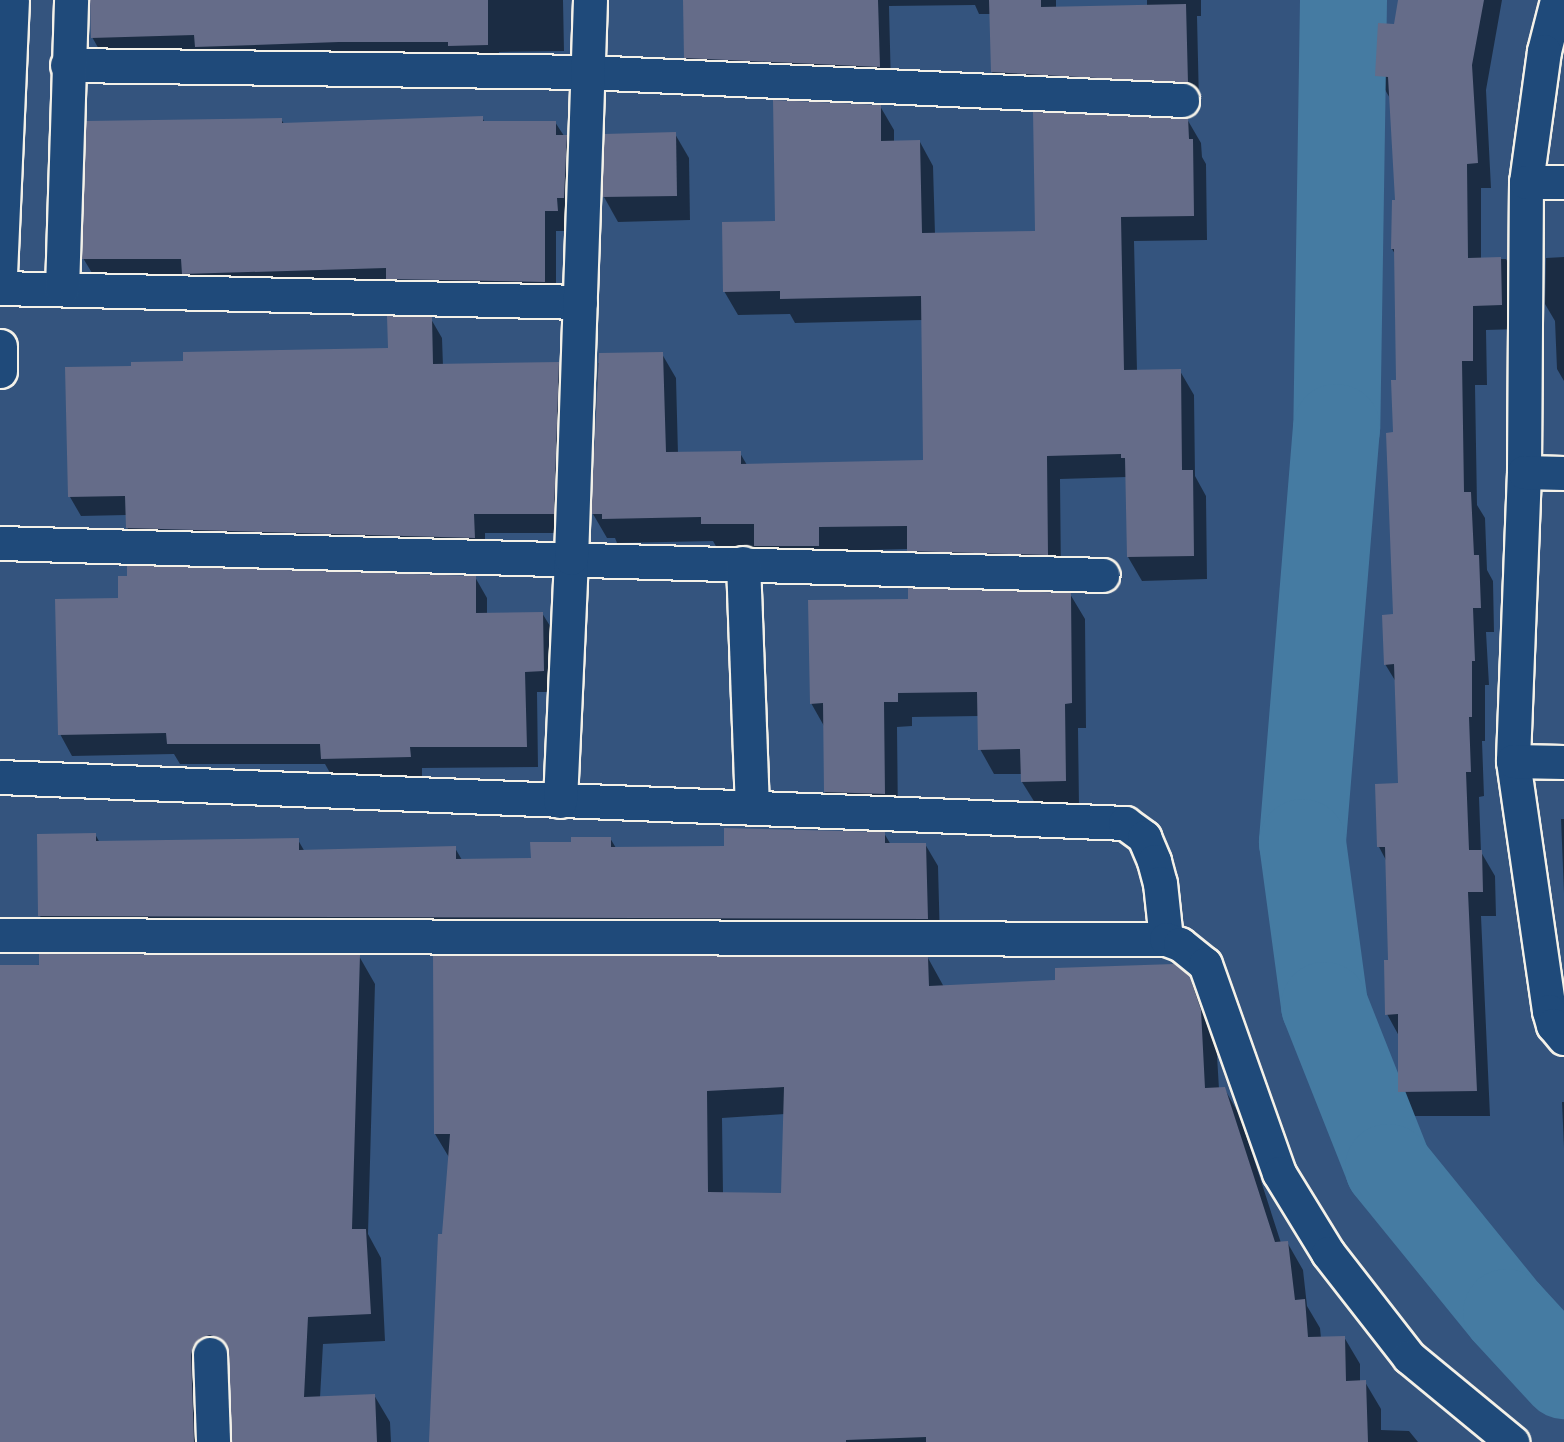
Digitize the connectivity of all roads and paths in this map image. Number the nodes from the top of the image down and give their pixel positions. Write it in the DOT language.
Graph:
graph roads {
  1 [pos="12,0"];
  2 [pos="71,0"];
  3 [pos="590,0"];
  4 [pos="1557,0"];
  5 [pos="68,65"];
  6 [pos="587,72"];
  7 [pos="1182,100"];
  8 [pos="1526,182"];
  9 [pos="1564,182"];
  10 [pos="0,274"];
  11 [pos="0,288"];
  12 [pos="62,289"];
  13 [pos="580,302"];
  14 [pos="0,346"];
  15 [pos="0,371"];
  16 [pos="1524,472"];
  17 [pos="1564,473"];
  18 [pos="0,543"];
  19 [pos="571,558"];
  20 [pos="743,563"];
  21 [pos="1103,575"];
  22 [pos="1513,761"];
  23 [pos="1564,762"];
  24 [pos="0,777"];
  25 [pos="560,801"];
  26 [pos="752,808"];
  27 [pos="0,934"];
  28 [pos="1166,939"];
  29 [pos="1564,1038"];
  30 [pos="210,1354"];
  31 [pos="213,1442"];
  32 [pos="1512,1442"];
  1 -- 10 [label="street"];
  2 -- 5 [label="street"];
  3 -- 6 [label="street"];
  4 -- 8 [label="street"];
  5 -- 6 [label="street"];
  5 -- 12 [label="street"];
  6 -- 7 [label="street"];
  6 -- 13 [label="street"];
  8 -- 9 [label="street"];
  8 -- 16 [label="street"];
  11 -- 12 [label="street"];
  12 -- 13 [label="street"];
  13 -- 19 [label="street"];
  14 -- 15 [label="street"];
  16 -- 17 [label="street"];
  16 -- 22 [label="street"];
  18 -- 19 [label="street"];
  19 -- 20 [label="street"];
  19 -- 25 [label="street"];
  20 -- 21 [label="street"];
  20 -- 26 [label="street"];
  22 -- 23 [label="street"];
  22 -- 29 [label="street"];
  24 -- 25 [label="street"];
  25 -- 26 [label="street"];
  26 -- 28 [label="street"];
  27 -- 28 [label="street"];
  28 -- 32 [label="street"];
  30 -- 31 [label="street"];
}
